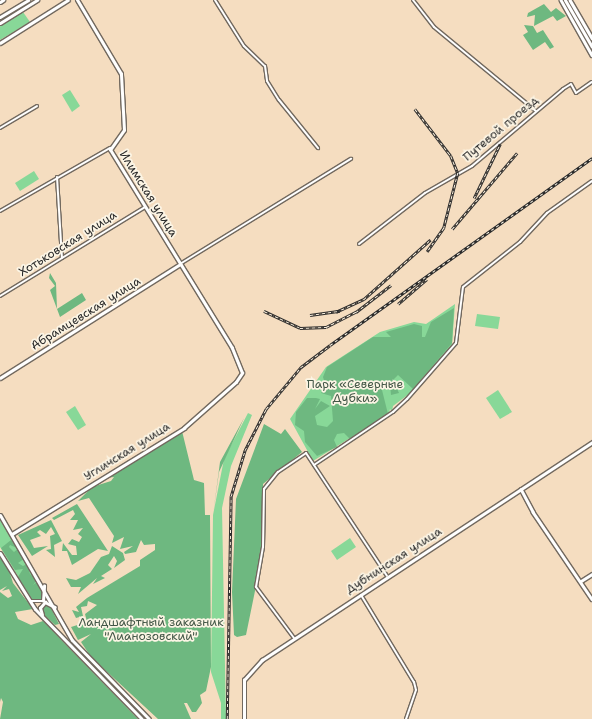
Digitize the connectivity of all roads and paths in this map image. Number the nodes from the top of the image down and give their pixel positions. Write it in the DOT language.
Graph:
graph roads {
  1 [pos="3,0"];
  2 [pos="28,0"];
  3 [pos="37,0"];
  4 [pos="68,0"];
  5 [pos="77,0"];
  6 [pos="215,0"];
  7 [pos="413,0"];
  8 [pos="561,0"];
  9 [pos="565,0"];
  10 [pos="570,0"];
  11 [pos="0,2"];
  12 [pos="0,17"];
  13 [pos="0,23"];
  14 [pos="592,38"];
  15 [pos="0,43"];
  16 [pos="592,46"];
  17 [pos="592,55"];
  18 [pos="592,82"];
  19 [pos="37,106"];
  20 [pos="536,111"];
  21 [pos="0,128"];
  22 [pos="110,148"];
  23 [pos="318,148"];
  24 [pos="351,159"];
  25 [pos="57,177"];
  26 [pos="592,181"];
  27 [pos="145,207"];
  28 [pos="0,211"];
  29 [pos="359,244"];
  30 [pos="62,258"];
  31 [pos="180,264"];
  32 [pos="0,296"];
  33 [pos="242,373"];
  34 [pos="0,378"];
  35 [pos="592,442"];
  36 [pos="314,464"];
  37 [pos="521,488"];
  38 [pos="0,515"];
  39 [pos="12,534"];
  40 [pos="0,553"];
  41 [pos="592,574"];
  42 [pos="387,576"];
  43 [pos="581,581"];
  44 [pos="44,586"];
  45 [pos="361,594"];
  46 [pos="592,599"];
  47 [pos="29,600"];
  48 [pos="55,607"];
  49 [pos="42,616"];
  50 [pos="294,638"];
  51 [pos="142,719"];
  52 [pos="149,719"];
  53 [pos="244,719"];
  54 [pos="406,719"];
  1 -- 11 [label="main road"];
  2 -- 12 [label="main road"];
  3 -- 13 [label="main road"];
  4 -- 15 [label="street"];
  5 -- 22 [label="street, Илимская улица"];
  6 -- 23 [label="street"];
  7 -- 20 [label="street"];
  8 -- 17 [label="street"];
  9 -- 16 [label="main road"];
  10 -- 14 [label="street"];
  18 -- 20 [label="street, Путевой проезд"];
  19 -- 21 [label="street"];
  20 -- 29 [label="street, Путевой проезд"];
  22 -- 25 [label="street"];
  22 -- 27 [label="street, Илимская улица"];
  24 -- 31 [label="street"];
  25 -- 28 [label="street"];
  25 -- 30 [label="street"];
  26 -- 36 [label="street"];
  27 -- 30 [label="street, Хотьковская улица"];
  27 -- 31 [label="street, Илимская улица"];
  30 -- 32 [label="street, Хотьковская улица"];
  31 -- 33 [label="street, Илимская улица"];
  31 -- 34 [label="street, Абрамцевская улица"];
  33 -- 39 [label="street, Угличская улица"];
  35 -- 37 [label="street, Дубнинская улица"];
  36 -- 42 [label="street"];
  36 -- 50 [label="street"];
  37 -- 42 [label="street, Дубнинская улица"];
  37 -- 43 [label="street"];
  38 -- 39 [label="main road"];
  39 -- 44 [label="main road"];
  40 -- 47 [label="main road"];
  41 -- 43 [label="street"];
  42 -- 45 [label="street, Дубнинская улица"];
  43 -- 46 [label="street"];
  44 -- 47 [label="street"];
  44 -- 48 [label="main road"];
  45 -- 50 [label="street, Дубнинская улица"];
  45 -- 54 [label="street"];
  47 -- 49 [label="main road"];
  48 -- 49 [label="street"];
  48 -- 52 [label="main road"];
  49 -- 51 [label="main road"];
  50 -- 53 [label="street, Дубнинская улица"];
}
